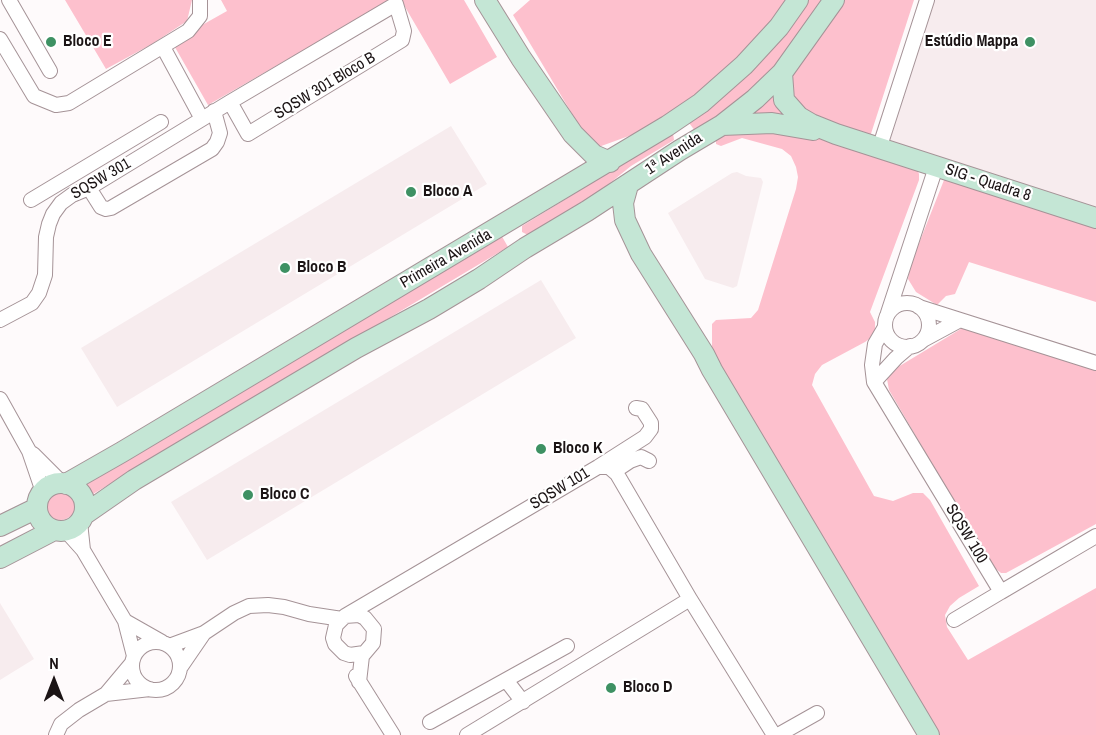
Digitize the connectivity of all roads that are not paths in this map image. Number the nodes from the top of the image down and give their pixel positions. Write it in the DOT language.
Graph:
graph roads {
  1 [pos="200,0"];
  2 [pos="485,0"];
  3 [pos="798,0"];
  4 [pos="834,0"];
  5 [pos="927,0"];
  6 [pos="6,4"];
  7 [pos="396,4"];
  8 [pos="0,39"];
  9 [pos="163,47"];
  10 [pos="50,71"];
  11 [pos="782,73"];
  12 [pos="230,102"];
  13 [pos="214,111"];
  14 [pos="202,119"];
  15 [pos="161,122"];
  16 [pos="722,125"];
  17 [pos="667,126"];
  18 [pos="573,134"];
  19 [pos="836,134"];
  20 [pos="879,148"];
  21 [pos="116,149"];
  22 [pos="680,150"];
  23 [pos="610,162"];
  24 [pos="128,164"];
  25 [pos="936,167"];
  26 [pos="573,183"];
  27 [pos="628,185"];
  28 [pos="88,188"];
  29 [pos="31,200"];
  30 [pos="587,211"];
  31 [pos="1096,218"];
  32 [pos="514,219"];
  33 [pos="629,230"];
  34 [pos="525,248"];
  35 [pos="901,275"];
  36 [pos="916,305"];
  37 [pos="0,320"];
  38 [pos="886,320"];
  39 [pos="960,320"];
  40 [pos="923,340"];
  41 [pos="910,346"];
  42 [pos="1096,363"];
  43 [pos="874,382"];
  44 [pos="0,399"];
  45 [pos="636,408"];
  46 [pos="29,451"];
  47 [pos="649,461"];
  48 [pos="598,467"];
  49 [pos="615,471"];
  50 [pos="64,483"];
  51 [pos="40,500"];
  52 [pos="71,524"];
  53 [pos="0,526"];
  54 [pos="1096,536"];
  55 [pos="0,558"];
  56 [pos="1000,592"];
  57 [pos="378,597"];
  58 [pos="690,599"];
  59 [pos="309,614"];
  60 [pos="344,617"];
  61 [pos="954,620"];
  62 [pos="125,621"];
  63 [pos="370,623"];
  64 [pos="204,633"];
  65 [pos="333,635"];
  66 [pos="167,645"];
  67 [pos="567,646"];
  68 [pos="344,653"];
  69 [pos="364,653"];
  70 [pos="133,660"];
  71 [pos="180,668"];
  72 [pos="506,680"];
  73 [pos="359,682"];
  74 [pos="150,689"];
  75 [pos="106,694"];
  76 [pos="523,702"];
  77 [pos="817,713"];
  78 [pos="430,722"];
  79 [pos="56,735"];
  80 [pos="393,735"];
  81 [pos="467,735"];
  82 [pos="776,735"];
  83 [pos="929,735"];
  1 -- 9 [label="street"];
  2 -- 18 [label="main road"];
  3 -- 17 [label="main road, Primeira Avenida"];
  4 -- 11 [label="main road"];
  5 -- 20 [label="street"];
  6 -- 10 [label="street"];
  7 -- 12 [label="street, SQSW 301"];
  7 -- 12 [label="street, SQSW 301 Bloco B"];
  8 -- 9 [label="street"];
  9 -- 14 [label="street"];
  11 -- 16 [label="main road"];
  11 -- 19 [label="main road, SIG - Quadra 8"];
  12 -- 13 [label="street, SQSW 301"];
  13 -- 14 [label="street, SQSW 301"];
  13 -- 28 [label="street"];
  14 -- 24 [label="street, SQSW 301"];
  15 -- 21 [label="street"];
  16 -- 19 [label="main road, SIG - Quadra 8"];
  16 -- 22 [label="main road, 1ª Avenida"];
  17 -- 22 [label="main road"];
  17 -- 23 [label="main road, Primeira Avenida"];
  18 -- 23 [label="main road"];
  18 -- 26 [label="main road"];
  19 -- 20 [label="main road, SIG - Quadra 8"];
  20 -- 25 [label="main road, SIG - Quadra 8"];
  21 -- 24 [label="street"];
  21 -- 29 [label="street"];
  22 -- 27 [label="main road, 1ª Avenida"];
  23 -- 26 [label="main road, Primeira Avenida"];
  24 -- 28 [label="street, SQSW 301"];
  25 -- 31 [label="main road, SIG - Quadra 8"];
  25 -- 35 [label="street"];
  26 -- 32 [label="main road, Primeira Avenida"];
  27 -- 30 [label="main road, Primeira Avenida"];
  27 -- 33 [label="main road"];
  28 -- 37 [label="street, SQSW 301"];
  30 -- 33 [label="main road"];
  30 -- 34 [label="main road, Primeira Avenida"];
  32 -- 34 [label="main road"];
  32 -- 50 [label="main road, Primeira Avenida"];
  33 -- 83 [label="main road"];
  34 -- 52 [label="main road, Primeira Avenida"];
  35 -- 36 [label="street"];
  35 -- 38 [label="street"];
  36 -- 38 [label="street"];
  36 -- 39 [label="street"];
  36 -- 40 [label="street"];
  38 -- 41 [label="street"];
  38 -- 43 [label="street"];
  39 -- 40 [label="street"];
  39 -- 42 [label="street"];
  40 -- 41 [label="street"];
  41 -- 43 [label="street"];
  43 -- 56 [label="street, SQSW 100"];
  44 -- 46 [label="street"];
  45 -- 48 [label="street"];
  46 -- 50 [label="street"];
  46 -- 51 [label="street"];
  47 -- 49 [label="street"];
  48 -- 49 [label="street, SQSW 101"];
  48 -- 57 [label="street, SQSW 101"];
  49 -- 58 [label="street, SQSW 101"];
  50 -- 51 [label="main road"];
  50 -- 52 [label="main road"];
  51 -- 52 [label="main road"];
  51 -- 53 [label="main road"];
  52 -- 55 [label="main road, Primeira Avenida"];
  52 -- 62 [label="street"];
  54 -- 56 [label="street"];
  56 -- 61 [label="street"];
  57 -- 60 [label="street, SQSW 101"];
  57 -- 63 [label="street"];
  58 -- 76 [label="street"];
  58 -- 82 [label="street, SQSW 101"];
  59 -- 60 [label="street"];
  59 -- 64 [label="street"];
  59 -- 65 [label="street"];
  60 -- 63 [label="street"];
  60 -- 65 [label="street"];
  62 -- 66 [label="street"];
  62 -- 70 [label="street"];
  63 -- 69 [label="street"];
  64 -- 66 [label="street"];
  64 -- 71 [label="street"];
  65 -- 68 [label="street"];
  66 -- 70 [label="street"];
  66 -- 71 [label="street"];
  67 -- 72 [label="street"];
  68 -- 69 [label="street"];
  68 -- 73 [label="street"];
  69 -- 73 [label="street"];
  70 -- 74 [label="street"];
  70 -- 75 [label="street"];
  71 -- 74 [label="street"];
  72 -- 76 [label="street"];
  72 -- 78 [label="street"];
  73 -- 80 [label="street"];
  74 -- 75 [label="street"];
  75 -- 79 [label="street"];
  76 -- 81 [label="street"];
  77 -- 82 [label="street, SQSW 101"];
}
